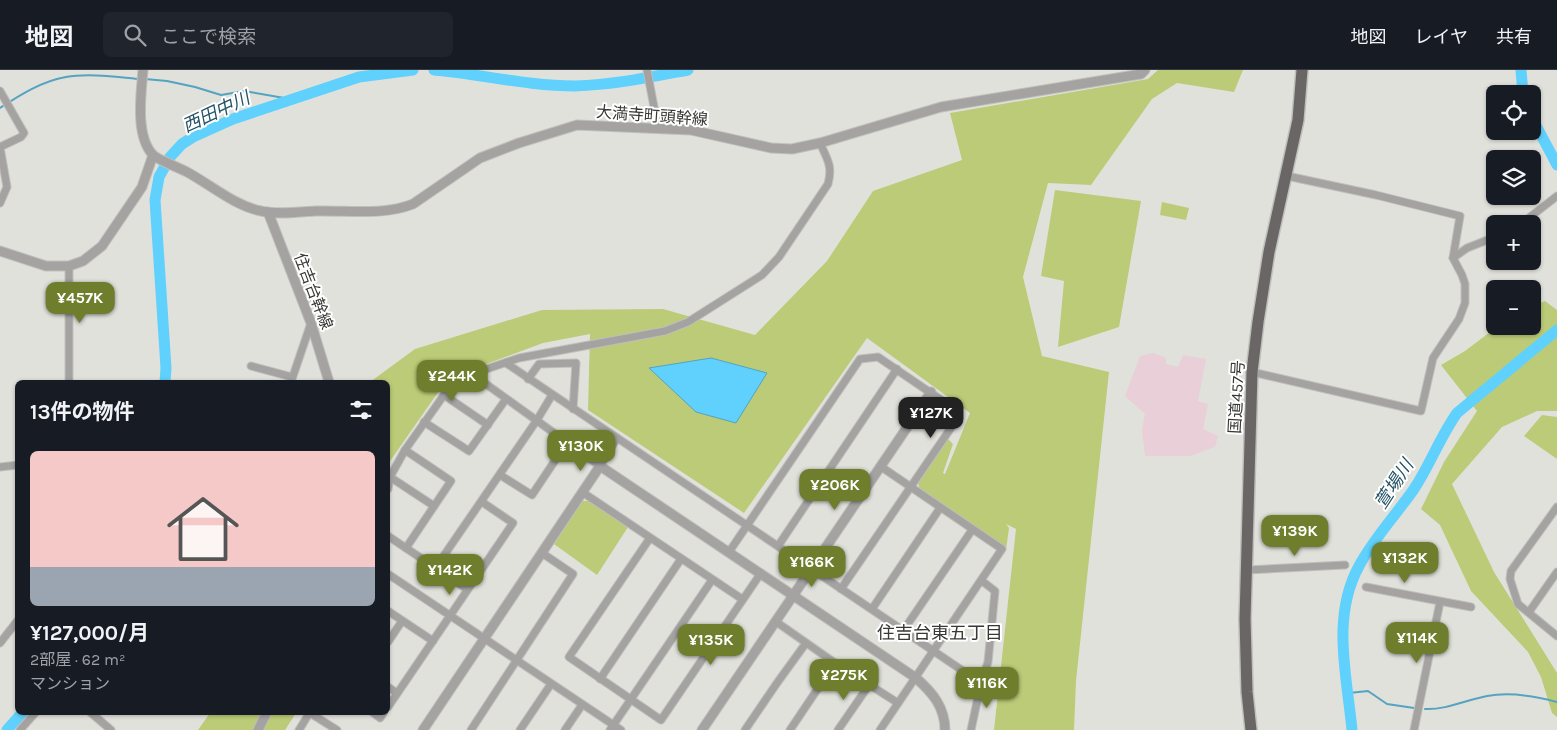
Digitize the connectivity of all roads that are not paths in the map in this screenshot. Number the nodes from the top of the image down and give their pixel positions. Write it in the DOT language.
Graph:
graph roads {
  1 [pos="646,70"];
  2 [pos="1145,70"];
  3 [pos="1302,70"];
  4 [pos="142,71"];
  5 [pos="0,92"];
  6 [pos="658,128"];
  7 [pos="820,142"];
  8 [pos="156,157"];
  9 [pos="1287,176"];
  10 [pos="1554,199"];
  11 [pos="0,203"];
  12 [pos="268,212"];
  13 [pos="1534,215"];
  14 [pos="1486,241"];
  15 [pos="0,251"];
  16 [pos="1453,258"];
  17 [pos="69,266"];
  18 [pos="311,322"];
  19 [pos="506,363"];
  20 [pos="251,366"];
  21 [pos="897,369"];
  22 [pos="1252,372"];
  23 [pos="472,374"];
  24 [pos="528,379"];
  25 [pos="69,380"];
  26 [pos="291,380"];
  27 [pos="328,380"];
  28 [pos="930,392"];
  29 [pos="444,395"];
  30 [pos="552,395"];
  31 [pos="506,399"];
  32 [pos="573,409"];
  33 [pos="538,420"];
  34 [pos="424,422"];
  35 [pos="488,425"];
  36 [pos="617,438"];
  37 [pos="568,441"];
  38 [pos="405,450"];
  39 [pos="15,465"];
  40 [pos="600,466"];
  41 [pos="880,466"];
  42 [pos="0,467"];
  43 [pos="500,475"];
  44 [pos="390,478"];
  45 [pos="911,487"];
  46 [pos="582,492"];
  47 [pos="482,502"];
  48 [pos="434,506"];
  49 [pos="940,508"];
  50 [pos="1557,509"];
  51 [pos="748,526"];
  52 [pos="972,530"];
  53 [pos="390,537"];
  54 [pos="650,538"];
  55 [pos="778,546"];
  56 [pos="406,548"];
  57 [pos="729,552"];
  58 [pos="542,553"];
  59 [pos="681,559"];
  60 [pos="1345,565"];
  61 [pos="436,568"];
  62 [pos="811,569"];
  63 [pos="1247,570"];
  64 [pos="1557,572"];
  65 [pos="761,573"];
  66 [pos="390,575"];
  67 [pos="712,580"];
  68 [pos="982,581"];
  69 [pos="1366,587"];
  70 [pos="467,589"];
  71 [pos="841,589"];
  72 [pos="794,595"];
  73 [pos="742,599"];
  74 [pos="1440,602"];
  75 [pos="1471,607"];
  76 [pos="872,609"];
  77 [pos="390,612"];
  78 [pos="1529,612"];
  79 [pos="450,616"];
  80 [pos="402,621"];
  81 [pos="775,621"];
  82 [pos="15,624"];
  83 [pos="904,631"];
  84 [pos="1556,635"];
  85 [pos="390,639"];
  86 [pos="484,639"];
  87 [pos="433,641"];
  88 [pos="0,643"];
  89 [pos="806,643"];
  90 [pos="934,652"];
  91 [pos="517,661"];
  92 [pos="835,663"];
  93 [pos="916,678"];
  94 [pos="600,679"];
  95 [pos="981,683"];
  96 [pos="551,684"];
  97 [pos="869,685"];
  98 [pos="390,688"];
  99 [pos="397,693"];
  100 [pos="631,699"];
  101 [pos="898,703"];
  102 [pos="390,704"];
  103 [pos="582,704"];
  104 [pos="33,715"];
  105 [pos="94,715"];
  106 [pos="266,715"];
  107 [pos="309,715"];
  108 [pos="313,715"];
  109 [pos="611,727"];
  110 [pos="20,730"];
  111 [pos="111,730"];
  112 [pos="258,730"];
  113 [pos="299,730"];
  114 [pos="337,730"];
  115 [pos="423,730"];
  116 [pos="471,730"];
  117 [pos="520,730"];
  118 [pos="566,730"];
  119 [pos="620,730"];
  120 [pos="702,730"];
  121 [pos="746,730"];
  122 [pos="790,730"];
  123 [pos="838,730"];
  124 [pos="880,730"];
  125 [pos="945,730"];
  126 [pos="971,730"];
  127 [pos="1251,730"];
  128 [pos="1414,730"];
  1 -- 6 [label="street"];
  2 -- 7 [label="street, 大満寺町頭幹線"];
  3 -- 9 [label="highway, 国道457号"];
  4 -- 8 [label="street"];
  5 -- 11 [label="street"];
  6 -- 7 [label="street, 大満寺町頭幹線"];
  6 -- 12 [label="street, 大満寺町頭幹線"];
  7 -- 19 [label="street"];
  8 -- 12 [label="street, 大満寺町頭幹線"];
  8 -- 17 [label="street"];
  9 -- 16 [label="street"];
  9 -- 22 [label="highway, 国道457号"];
  10 -- 13 [label="street"];
  12 -- 18 [label="street, 住吉台幹線"];
  14 -- 16 [label="street"];
  15 -- 17 [label="street"];
  16 -- 22 [label="street"];
  17 -- 25 [label="street"];
  18 -- 26 [label="street"];
  18 -- 27 [label="street, 住吉台幹線"];
  19 -- 23 [label="street"];
  19 -- 24 [label="street"];
  20 -- 26 [label="street"];
  21 -- 28 [label="street"];
  21 -- 51 [label="street"];
  21 -- 55 [label="street"];
  22 -- 63 [label="highway, 国道457号"];
  23 -- 29 [label="street"];
  23 -- 31 [label="street"];
  24 -- 30 [label="street"];
  24 -- 32 [label="street"];
  28 -- 41 [label="street"];
  28 -- 45 [label="street"];
  29 -- 34 [label="street"];
  29 -- 35 [label="street"];
  30 -- 32 [label="street"];
  30 -- 33 [label="street"];
  31 -- 33 [label="street"];
  31 -- 35 [label="street"];
  32 -- 36 [label="street"];
  33 -- 37 [label="street"];
  33 -- 43 [label="street"];
  34 -- 35 [label="street"];
  34 -- 38 [label="street"];
  36 -- 40 [label="street"];
  36 -- 51 [label="street"];
  37 -- 40 [label="street"];
  37 -- 43 [label="street"];
  38 -- 44 [label="street"];
  38 -- 48 [label="street"];
  39 -- 42 [label="street"];
  40 -- 46 [label="street"];
  40 -- 57 [label="street"];
  41 -- 45 [label="street"];
  41 -- 62 [label="street"];
  43 -- 47 [label="street"];
  44 -- 48 [label="street"];
  45 -- 49 [label="street"];
  45 -- 71 [label="street"];
  46 -- 54 [label="street"];
  46 -- 58 [label="street"];
  47 -- 61 [label="street"];
  47 -- 70 [label="street"];
  48 -- 56 [label="street"];
  49 -- 52 [label="street"];
  49 -- 76 [label="street"];
  50 -- 78 [label="street"];
  51 -- 55 [label="street"];
  51 -- 57 [label="street"];
  52 -- 68 [label="street"];
  52 -- 83 [label="street"];
  53 -- 56 [label="street"];
  54 -- 59 [label="street"];
  54 -- 94 [label="street"];
  55 -- 62 [label="street"];
  56 -- 61 [label="street"];
  57 -- 65 [label="street"];
  58 -- 86 [label="street"];
  58 -- 91 [label="street"];
  59 -- 67 [label="street"];
  59 -- 94 [label="street"];
  60 -- 63 [label="street"];
  61 -- 70 [label="street"];
  62 -- 71 [label="street"];
  62 -- 72 [label="street"];
  63 -- 127 [label="highway, 国道457号"];
  64 -- 78 [label="street"];
  65 -- 72 [label="street"];
  65 -- 73 [label="street"];
  66 -- 79 [label="street"];
  67 -- 73 [label="street"];
  67 -- 100 [label="street"];
  68 -- 90 [label="street"];
  68 -- 95 [label="street"];
  69 -- 74 [label="street"];
  70 -- 79 [label="street"];
  71 -- 76 [label="street"];
  72 -- 81 [label="street"];
  72 -- 93 [label="street"];
  73 -- 100 [label="street"];
  74 -- 75 [label="street"];
  74 -- 128 [label="street"];
  76 -- 83 [label="street"];
  77 -- 80 [label="street"];
  78 -- 84 [label="street"];
  79 -- 86 [label="street"];
  79 -- 87 [label="street"];
  80 -- 85 [label="street"];
  80 -- 87 [label="street"];
  81 -- 89 [label="street"];
  81 -- 120 [label="street"];
  82 -- 88 [label="street"];
  83 -- 90 [label="street"];
  86 -- 91 [label="street"];
  86 -- 115 [label="street"];
  87 -- 99 [label="street"];
  89 -- 92 [label="street"];
  89 -- 121 [label="street"];
  90 -- 93 [label="street"];
  90 -- 95 [label="street"];
  91 -- 96 [label="street"];
  91 -- 116 [label="street"];
  92 -- 97 [label="street"];
  92 -- 122 [label="street"];
  93 -- 101 [label="street"];
  93 -- 125 [label="street"];
  94 -- 100 [label="street"];
  95 -- 126 [label="street"];
  96 -- 103 [label="street"];
  96 -- 117 [label="street"];
  97 -- 101 [label="street"];
  97 -- 123 [label="street"];
  98 -- 99 [label="street"];
  99 -- 102 [label="street"];
  100 -- 109 [label="street"];
  101 -- 124 [label="street"];
  103 -- 109 [label="street"];
  103 -- 118 [label="street"];
  104 -- 110 [label="street"];
  105 -- 111 [label="street"];
  106 -- 112 [label="street"];
  107 -- 113 [label="street"];
  108 -- 114 [label="street"];
  109 -- 119 [label="street"];
}
